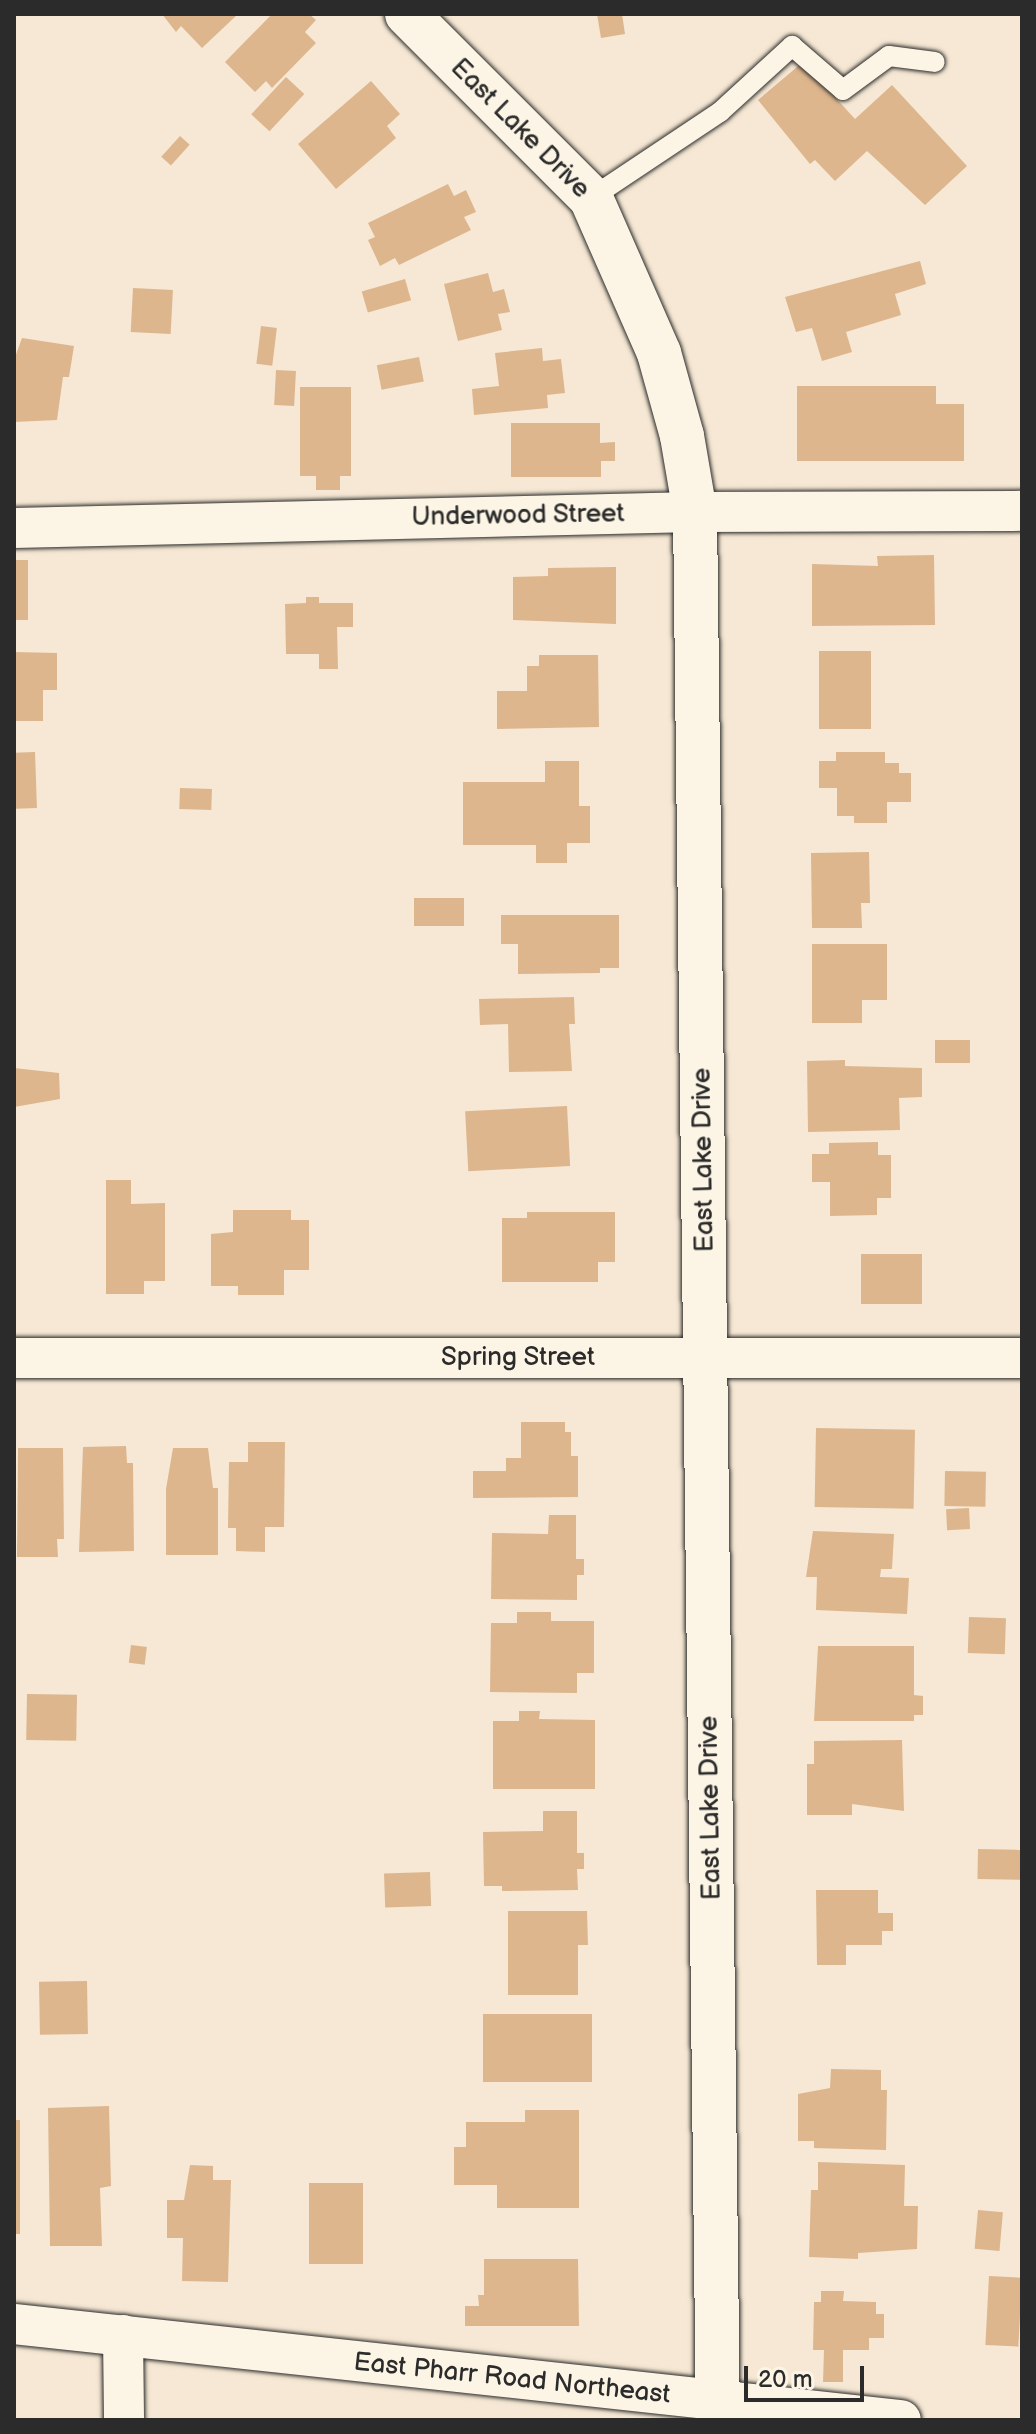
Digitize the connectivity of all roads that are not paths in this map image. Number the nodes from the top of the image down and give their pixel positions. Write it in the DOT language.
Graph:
graph roads {
  1 [pos="407,14"];
  2 [pos="935,62"];
  3 [pos="591,198"];
  4 [pos="1022,511"];
  5 [pos="695,512"];
  6 [pos="14,528"];
  7 [pos="14,1358"];
  8 [pos="1022,1358"];
  9 [pos="707,1359"];
  10 [pos="14,2324"];
  11 [pos="123,2335"];
  12 [pos="718,2411"];
  13 [pos="124,2420"];
  14 [pos="901,2420"];
  1 -- 3 [label="street, East Lake Drive"];
  2 -- 3 [label="lane"];
  3 -- 5 [label="street, East Lake Drive"];
  4 -- 5 [label="street, Underwood Street"];
  5 -- 6 [label="street, Underwood Street"];
  5 -- 9 [label="street, East Lake Drive"];
  7 -- 9 [label="street, Spring Street"];
  8 -- 9 [label="street, Spring Street"];
  9 -- 12 [label="street, East Lake Drive"];
  10 -- 11 [label="street, East Pharr Road Northeast"];
  11 -- 12 [label="street, East Pharr Road Northeast"];
  11 -- 13 [label="street"];
  12 -- 14 [label="street, East Pharr Road Northeast"];
}
